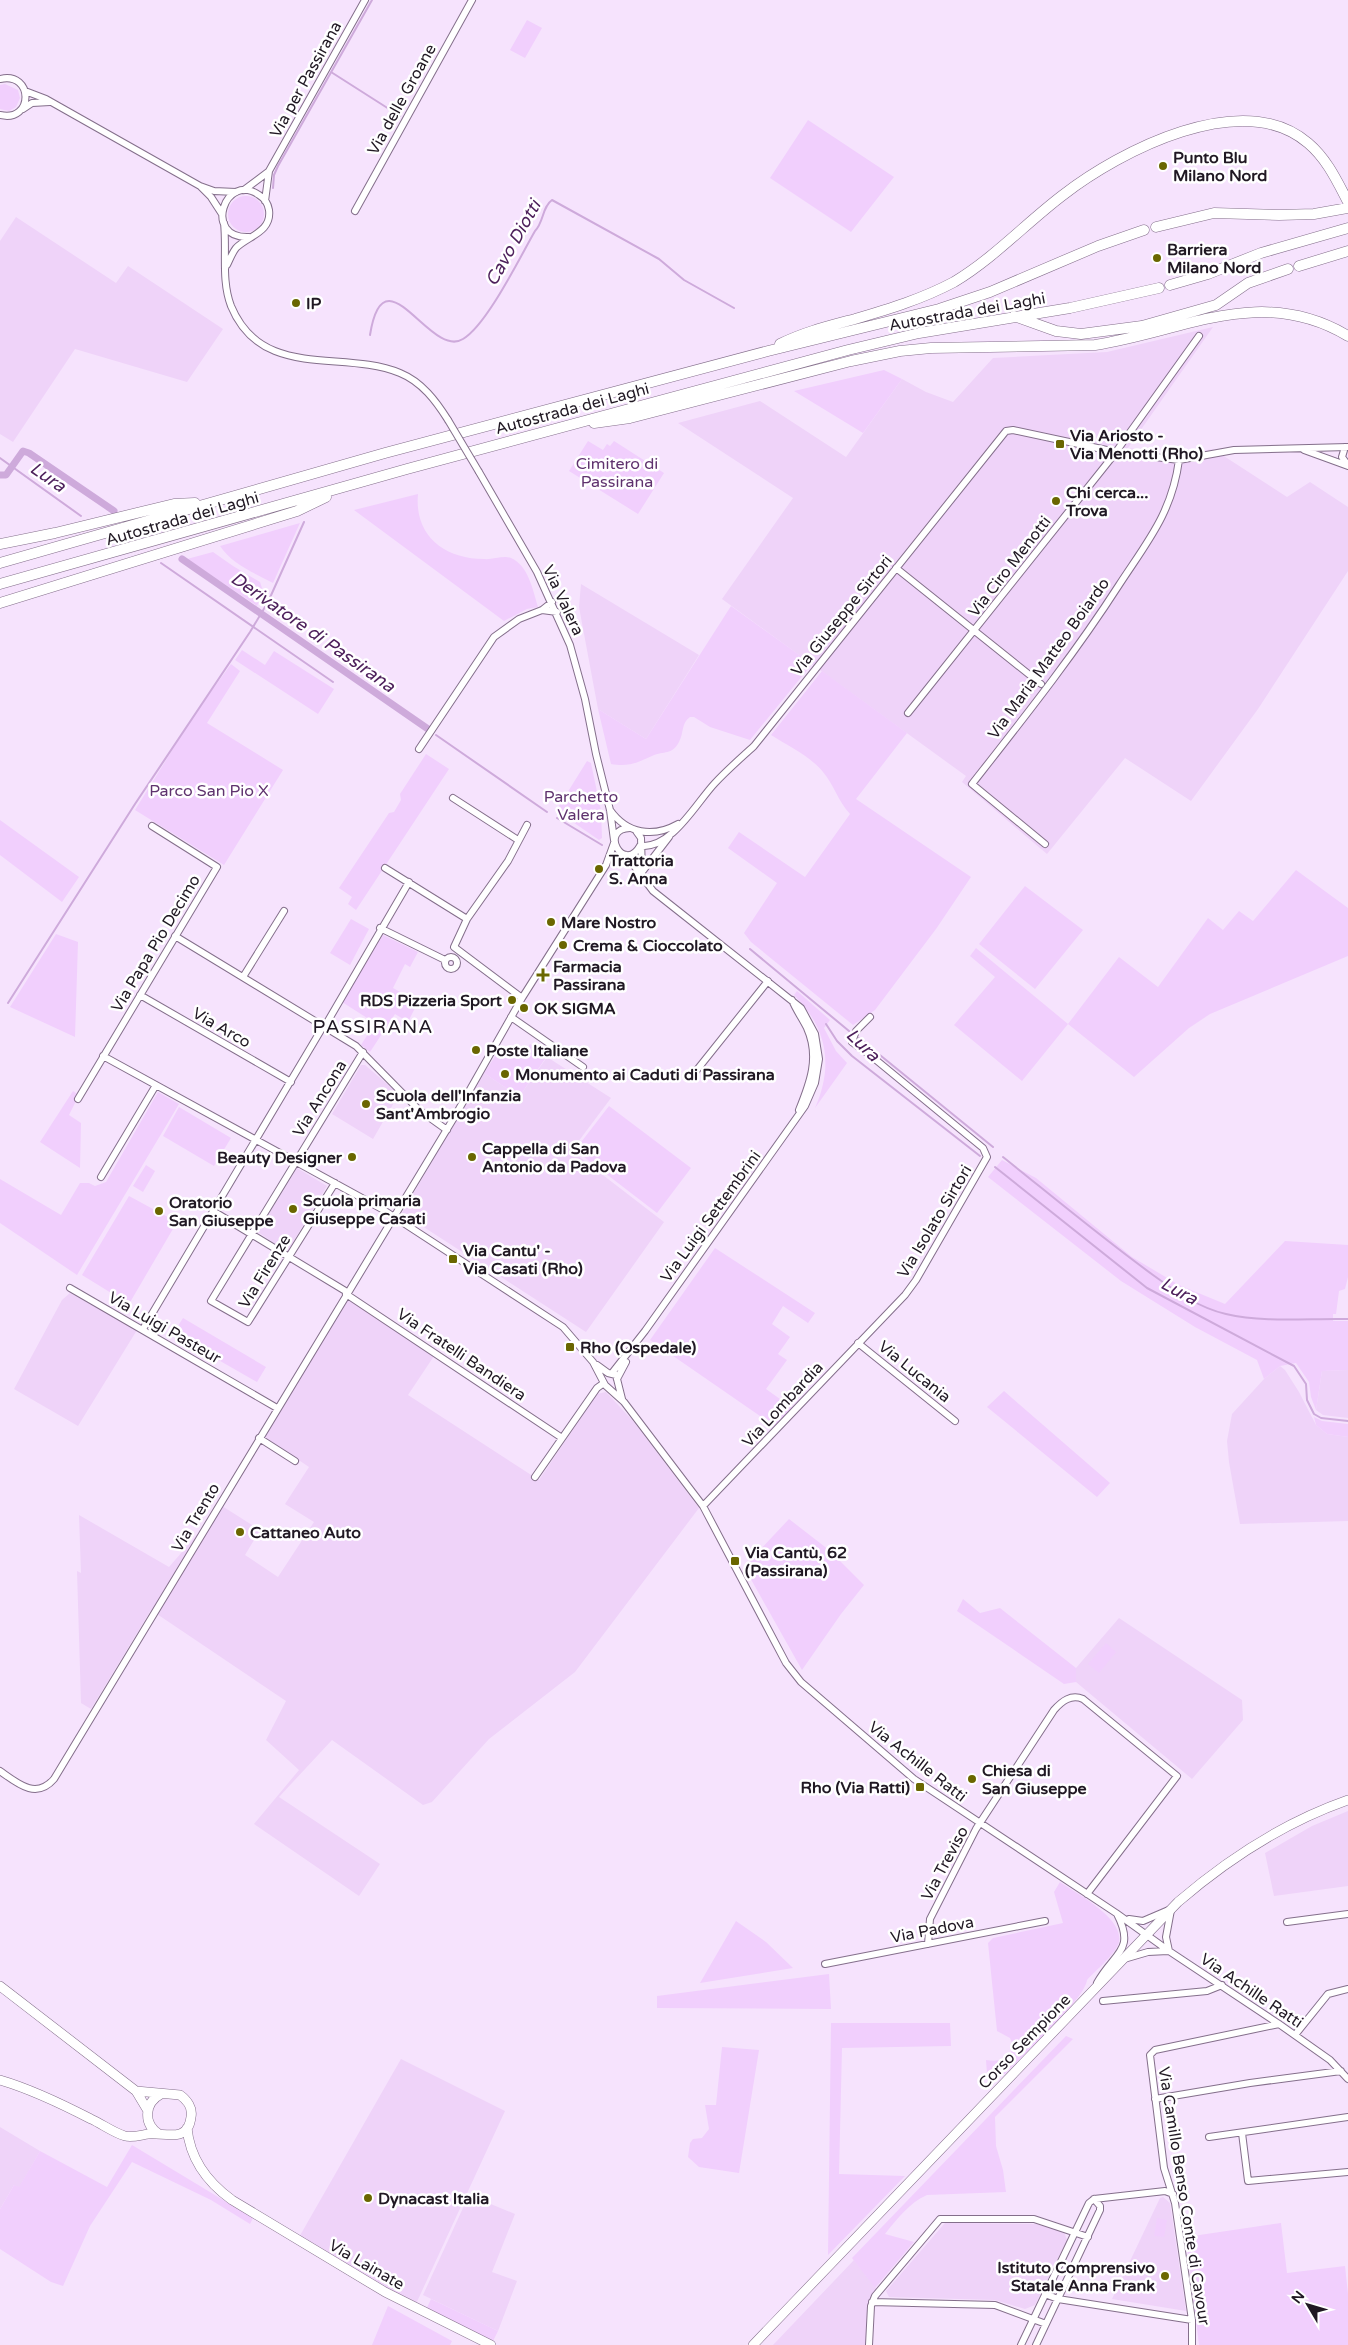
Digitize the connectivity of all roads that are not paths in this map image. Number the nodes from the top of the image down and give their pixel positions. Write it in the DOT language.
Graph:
graph roads {
  1 [pos="365,0"];
  2 [pos="472,0"];
  3 [pos="0,79"];
  4 [pos="25,91"];
  5 [pos="50,102"];
  6 [pos="21,110"];
  7 [pos="0,115"];
  8 [pos="269,171"];
  9 [pos="200,186"];
  10 [pos="239,191"];
  11 [pos="265,201"];
  12 [pos="1348,202"];
  13 [pos="1348,208"];
  14 [pos="355,211"];
  15 [pos="222,214"];
  16 [pos="224,223"];
  17 [pos="1156,227"];
  18 [pos="1348,228"];
  19 [pos="1144,230"];
  20 [pos="249,237"];
  21 [pos="1348,251"];
  22 [pos="1299,266"];
  23 [pos="1288,269"];
  24 [pos="225,271"];
  25 [pos="1170,285"];
  26 [pos="1159,288"];
  27 [pos="1013,316"];
  28 [pos="1199,336"];
  29 [pos="1348,336"];
  30 [pos="768,351"];
  31 [pos="565,426"];
  32 [pos="1298,448"];
  33 [pos="1347,448"];
  34 [pos="1116,452"];
  35 [pos="1179,460"];
  36 [pos="1348,465"];
  37 [pos="347,486"];
  38 [pos="206,504"];
  39 [pos="0,544"];
  40 [pos="0,563"];
  41 [pos="896,568"];
  42 [pos="0,584"];
  43 [pos="552,602"];
  44 [pos="0,603"];
  45 [pos="542,610"];
  46 [pos="557,612"];
  47 [pos="975,631"];
  48 [pos="1041,684"];
  49 [pos="908,713"];
  50 [pos="419,749"];
  51 [pos="454,798"];
  52 [pos="610,810"];
  53 [pos="688,816"];
  54 [pos="528,825"];
  55 [pos="152,826"];
  56 [pos="633,829"];
  57 [pos="674,831"];
  58 [pos="518,840"];
  59 [pos="614,841"];
  60 [pos="1045,844"];
  61 [pos="640,846"];
  62 [pos="625,855"];
  63 [pos="606,865"];
  64 [pos="385,868"];
  65 [pos="642,875"];
  66 [pos="408,882"];
  67 [pos="284,911"];
  68 [pos="468,919"];
  69 [pos="380,928"];
  70 [pos="175,936"];
  71 [pos="454,947"];
  72 [pos="467,957"];
  73 [pos="452,959"];
  74 [pos="243,977"];
  75 [pos="768,980"];
  76 [pos="140,995"];
  77 [pos="522,998"];
  78 [pos="510,1016"];
  79 [pos="870,1017"];
  80 [pos="324,1025"];
  81 [pos="363,1052"];
  82 [pos="103,1056"];
  83 [pos="583,1067"];
  84 [pos="696,1071"];
  85 [pos="291,1082"];
  86 [pos="156,1084"];
  87 [pos="78,1099"];
  88 [pos="447,1130"];
  89 [pos="255,1140"];
  90 [pos="296,1162"];
  91 [pos="100,1177"];
  92 [pos="335,1183"];
  93 [pos="212,1211"];
  94 [pos="394,1216"];
  95 [pos="253,1235"];
  96 [pos="289,1258"];
  97 [pos="70,1288"];
  98 [pos="346,1293"];
  99 [pos="881,1320"];
  100 [pos="248,1322"];
  101 [pos="143,1329"];
  102 [pos="644,1331"];
  103 [pos="858,1343"];
  104 [pos="607,1379"];
  105 [pos="617,1380"];
  106 [pos="624,1402"];
  107 [pos="277,1408"];
  108 [pos="955,1421"];
  109 [pos="259,1438"];
  110 [pos="562,1438"];
  111 [pos="295,1461"];
  112 [pos="534,1477"];
  113 [pos="703,1506"];
  114 [pos="0,1771"];
  115 [pos="1348,1800"];
  116 [pos="980,1824"];
  117 [pos="1087,1894"];
  118 [pos="1172,1909"];
  119 [pos="1116,1913"];
  120 [pos="1348,1914"];
  121 [pos="1045,1921"];
  122 [pos="1287,1922"];
  123 [pos="1147,1935"];
  124 [pos="928,1944"];
  125 [pos="1170,1951"];
  126 [pos="1124,1959"];
  127 [pos="825,1964"];
  128 [pos="1222,1985"];
  129 [pos="0,1986"];
  130 [pos="1348,1989"];
  131 [pos="1091,1993"];
  132 [pos="1103,2001"];
  133 [pos="1279,2024"];
  134 [pos="1294,2035"];
  135 [pos="1341,2071"];
  136 [pos="1348,2079"];
  137 [pos="0,2080"];
  138 [pos="136,2091"];
  139 [pos="161,2094"];
  140 [pos="1155,2099"];
  141 [pos="148,2114"];
  142 [pos="1348,2117"];
  143 [pos="187,2128"];
  144 [pos="1242,2133"];
  145 [pos="160,2134"];
  146 [pos="133,2136"];
  147 [pos="170,2136"];
  148 [pos="1209,2138"];
  149 [pos="190,2150"];
  150 [pos="1348,2172"];
  151 [pos="1173,2194"];
  152 [pos="1094,2199"];
  153 [pos="1076,2232"];
  154 [pos="1088,2237"];
  155 [pos="1045,2294"];
  156 [pos="1058,2299"];
  157 [pos="872,2302"];
  158 [pos="1034,2318"];
  159 [pos="1192,2320"];
  160 [pos="1046,2324"];
  161 [pos="491,2345"];
  162 [pos="753,2345"];
  163 [pos="869,2345"];
  164 [pos="1021,2345"];
  165 [pos="1036,2345"];
  166 [pos="1192,2345"];
  1 -- 8 [label="street, Via per Passirana"];
  2 -- 14 [label="street, Via delle Groane"];
  3 -- 4 [label="street"];
  4 -- 5 [label="street"];
  4 -- 6 [label="street"];
  5 -- 6 [label="street"];
  5 -- 9 [label="street"];
  6 -- 7 [label="street"];
  8 -- 10 [label="street, Via per Passirana"];
  8 -- 11 [label="street, Via per Passirana"];
  9 -- 10 [label="street"];
  9 -- 15 [label="street"];
  10 -- 11 [label="street"];
  10 -- 15 [label="street"];
  11 -- 20 [label="street"];
  12 -- 30 [label="highway"];
  13 -- 17 [label="highway"];
  15 -- 16 [label="street"];
  16 -- 20 [label="street"];
  16 -- 24 [label="street"];
  18 -- 25 [label="highway"];
  19 -- 30 [label="highway, Autostrada dei Laghi"];
  20 -- 24 [label="street"];
  21 -- 22 [label="highway"];
  23 -- 27 [label="highway"];
  24 -- 43 [label="street, Via Valera, bridge"];
  26 -- 27 [label="highway, Autostrada dei Laghi"];
  27 -- 31 [label="highway, Autostrada dei Laghi"];
  28 -- 34 [label="street, Via Ciro Menotti"];
  29 -- 31 [label="highway"];
  30 -- 38 [label="highway, Autostrada dei Laghi"];
  31 -- 37 [label="highway, Autostrada dei Laghi"];
  32 -- 33 [label="street"];
  32 -- 35 [label="street"];
  32 -- 36 [label="street"];
  33 -- 36 [label="street"];
  34 -- 35 [label="street"];
  34 -- 41 [label="street, Via Giuseppe Sirtori"];
  34 -- 47 [label="street, Via Ciro Menotti"];
  35 -- 60 [label="street, Via Maria Matteo Boiardo"];
  37 -- 42 [label="highway, Autostrada dei Laghi"];
  37 -- 44 [label="highway"];
  38 -- 39 [label="highway"];
  38 -- 40 [label="highway, Autostrada dei Laghi"];
  41 -- 47 [label="street"];
  41 -- 53 [label="street, Via Giuseppe Sirtori"];
  43 -- 45 [label="street"];
  43 -- 46 [label="street, Via Valera"];
  45 -- 46 [label="street"];
  45 -- 50 [label="street"];
  46 -- 52 [label="street, Via Valera"];
  47 -- 48 [label="street"];
  47 -- 49 [label="street, Via Ciro Menotti"];
  51 -- 58 [label="street"];
  52 -- 56 [label="street"];
  52 -- 59 [label="street, Via Valera"];
  53 -- 56 [label="street, Via Giuseppe Sirtori"];
  53 -- 57 [label="street, Via Giuseppe Sirtori"];
  54 -- 58 [label="street"];
  55 -- 70 [label="street, Via Papa Pio Decimo"];
  56 -- 59 [label="street"];
  56 -- 61 [label="street"];
  57 -- 61 [label="street, Via Giuseppe Sirtori"];
  57 -- 65 [label="street"];
  58 -- 68 [label="street"];
  59 -- 62 [label="street"];
  59 -- 63 [label="street"];
  61 -- 62 [label="street"];
  61 -- 65 [label="street"];
  62 -- 63 [label="street"];
  62 -- 65 [label="street, Via Luigi Settembrini"];
  63 -- 77 [label="street, Via Trento"];
  64 -- 66 [label="street"];
  65 -- 75 [label="street, Via Luigi Settembrini"];
  66 -- 68 [label="street"];
  66 -- 69 [label="street"];
  67 -- 74 [label="street"];
  68 -- 71 [label="street"];
  69 -- 73 [label="street"];
  69 -- 80 [label="street"];
  70 -- 74 [label="street"];
  70 -- 76 [label="street, Via Papa Pio Decimo"];
  71 -- 72 [label="street"];
  71 -- 73 [label="street"];
  72 -- 73 [label="street"];
  72 -- 77 [label="street"];
  74 -- 80 [label="street"];
  75 -- 84 [label="street"];
  75 -- 102 [label="street, Via Luigi Settembrini"];
  76 -- 82 [label="street, Via Papa Pio Decimo"];
  76 -- 85 [label="street, Via Arco"];
  77 -- 78 [label="street, Via Trento"];
  78 -- 83 [label="street"];
  78 -- 88 [label="street, Via Trento"];
  79 -- 99 [label="street, Via Isolato Sirtori"];
  80 -- 81 [label="street"];
  80 -- 85 [label="street"];
  81 -- 88 [label="street"];
  81 -- 90 [label="street, Via Ancona"];
  82 -- 86 [label="street"];
  82 -- 87 [label="street, Via Papa Pio Decimo"];
  85 -- 89 [label="street"];
  86 -- 89 [label="street"];
  86 -- 91 [label="street"];
  88 -- 94 [label="street, Via Trento"];
  89 -- 90 [label="street"];
  89 -- 93 [label="street"];
  90 -- 92 [label="street"];
  90 -- 95 [label="street, Via Ancona"];
  92 -- 94 [label="street"];
  92 -- 96 [label="street, Via Firenze"];
  93 -- 95 [label="street, Via Fratelli Bandiera"];
  93 -- 101 [label="street"];
  94 -- 98 [label="street, Via Trento"];
  94 -- 104 [label="street"];
  95 -- 96 [label="street, Via Fratelli Bandiera"];
  95 -- 100 [label="street, Via Ancona"];
  96 -- 98 [label="street, Via Fratelli Bandiera"];
  96 -- 100 [label="street, Via Firenze"];
  97 -- 101 [label="street, Via Luigi Pasteur"];
  98 -- 107 [label="street, Via Trento"];
  98 -- 110 [label="street, Via Fratelli Bandiera"];
  99 -- 103 [label="street, Via Lombardia"];
  101 -- 107 [label="street, Via Luigi Pasteur"];
  102 -- 104 [label="street, Via Luigi Settembrini"];
  102 -- 105 [label="street, Via Luigi Settembrini"];
  103 -- 108 [label="street, Via Lucania"];
  103 -- 113 [label="street, Via Lombardia"];
  104 -- 105 [label="street"];
  104 -- 105 [label="street"];
  104 -- 106 [label="street"];
  104 -- 110 [label="street, Via Luigi Settembrini"];
  105 -- 106 [label="street"];
  106 -- 113 [label="street, Via Achille Ratti"];
  107 -- 109 [label="street, Via Trento"];
  109 -- 111 [label="street"];
  109 -- 114 [label="street, Via Trento"];
  110 -- 112 [label="street, Via Luigi Settembrini"];
  113 -- 116 [label="street, Via Achille Ratti"];
  115 -- 118 [label="main road, Corso Sempione"];
  116 -- 117 [label="street, Via Achille Ratti"];
  116 -- 117 [label="street, Via Treviso"];
  116 -- 124 [label="street, Via Treviso"];
  117 -- 119 [label="street, Via Achille Ratti"];
  118 -- 119 [label="street"];
  118 -- 123 [label="main road, Corso Sempione"];
  118 -- 125 [label="street"];
  119 -- 123 [label="street, Via Achille Ratti"];
  119 -- 131 [label="street"];
  120 -- 122 [label="street"];
  121 -- 124 [label="street, Via Padova"];
  123 -- 125 [label="street, Via Achille Ratti"];
  123 -- 126 [label="main road, Corso Sempione"];
  124 -- 127 [label="street, Via Padova"];
  125 -- 126 [label="street"];
  125 -- 128 [label="street, Via Achille Ratti"];
  126 -- 131 [label="main road, Corso Sempione"];
  128 -- 132 [label="street"];
  128 -- 133 [label="street, Via Achille Ratti"];
  129 -- 138 [label="main road"];
  130 -- 134 [label="street"];
  131 -- 162 [label="main road, Corso Sempione"];
  133 -- 134 [label="street, Via Achille Ratti"];
  133 -- 140 [label="street, Via Camillo Benso Conte di Cavour"];
  134 -- 135 [label="street, Via Achille Ratti"];
  135 -- 136 [label="street, Via Achille Ratti"];
  135 -- 140 [label="street"];
  137 -- 146 [label="main road"];
  138 -- 139 [label="main road"];
  138 -- 141 [label="main road"];
  139 -- 141 [label="main road"];
  139 -- 143 [label="main road"];
  140 -- 151 [label="street, Via Camillo Benso Conte di Cavour"];
  141 -- 145 [label="main road"];
  141 -- 146 [label="main road"];
  142 -- 144 [label="street"];
  143 -- 147 [label="main road"];
  143 -- 149 [label="main road"];
  144 -- 148 [label="street"];
  144 -- 150 [label="street"];
  145 -- 146 [label="main road"];
  145 -- 147 [label="main road"];
  147 -- 149 [label="main road"];
  149 -- 161 [label="main road, Via Lainate"];
  151 -- 152 [label="street"];
  151 -- 159 [label="street, Via Camillo Benso Conte di Cavour"];
  152 -- 153 [label="street"];
  152 -- 154 [label="street"];
  153 -- 154 [label="street"];
  153 -- 155 [label="street"];
  153 -- 157 [label="street"];
  154 -- 156 [label="street"];
  155 -- 156 [label="street"];
  155 -- 158 [label="street"];
  156 -- 159 [label="street"];
  156 -- 160 [label="street"];
  157 -- 158 [label="street"];
  157 -- 163 [label="street"];
  158 -- 160 [label="street"];
  158 -- 164 [label="street"];
  159 -- 166 [label="street, Via Camillo Benso Conte di Cavour"];
  160 -- 165 [label="street"];
}
